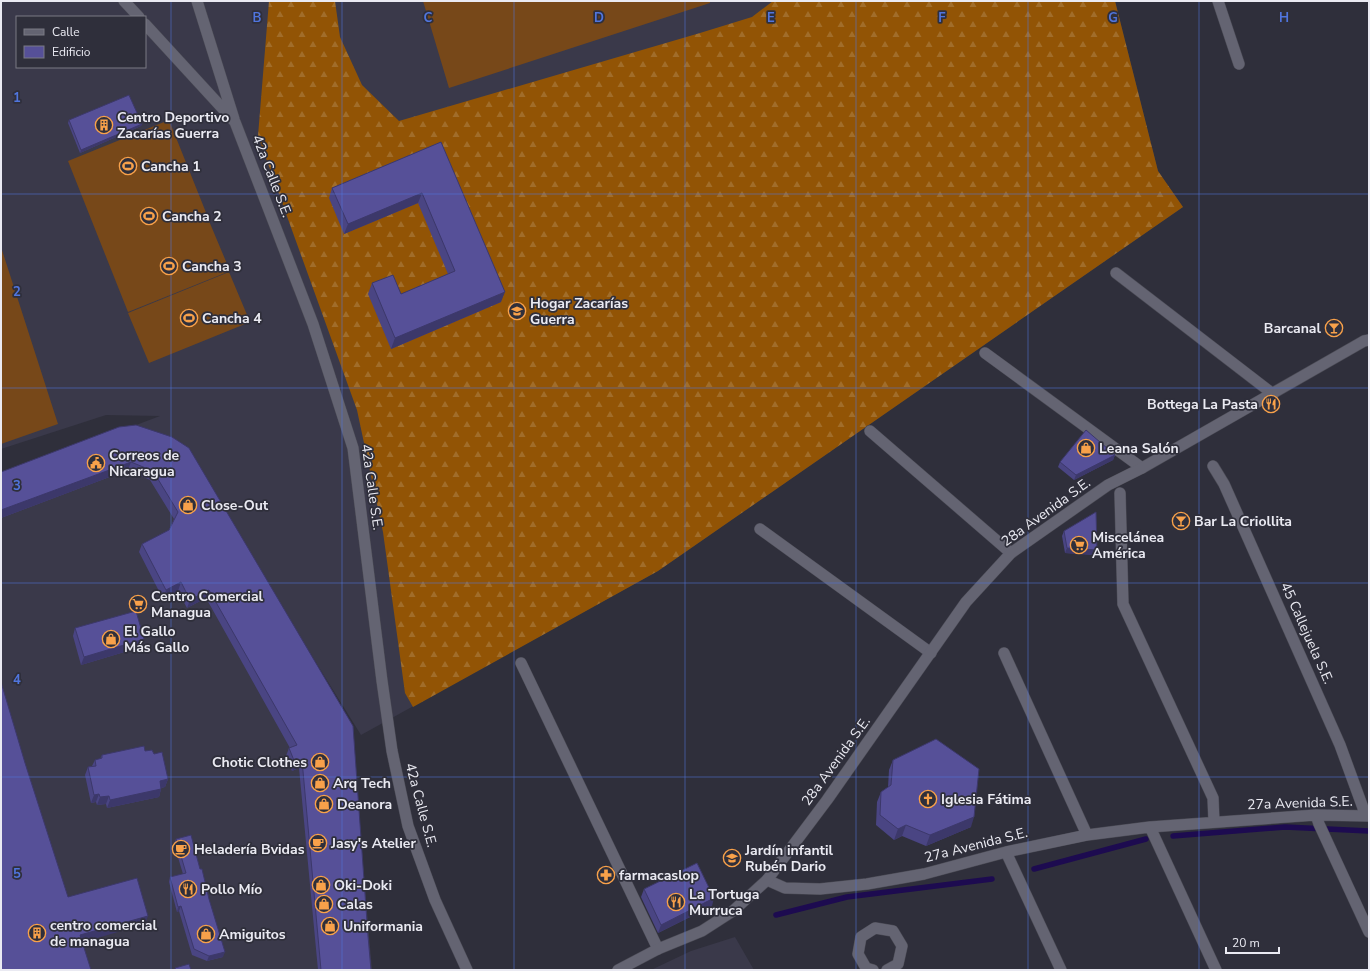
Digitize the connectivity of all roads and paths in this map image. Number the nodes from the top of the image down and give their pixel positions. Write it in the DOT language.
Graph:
graph roads {
  1 [pos="124,1"];
  2 [pos="197,1"];
  3 [pos="1218,1"];
  4 [pos="138,16"];
  5 [pos="146,25"];
  6 [pos="1239,64"];
  7 [pos="236,122"];
  8 [pos="1116,272"];
  9 [pos="1369,340"];
  10 [pos="985,353"];
  11 [pos="1273,394"];
  12 [pos="870,431"];
  13 [pos="1213,466"];
  14 [pos="1142,468"];
  15 [pos="1120,493"];
  16 [pos="760,529"];
  17 [pos="1011,553"];
  18 [pos="931,653"];
  19 [pos="1004,653"];
  20 [pos="521,663"];
  21 [pos="1367,816"];
  22 [pos="1317,820"];
  23 [pos="1214,822"];
  24 [pos="1151,829"];
  25 [pos="1087,835"];
  26 [pos="1006,852"];
  27 [pos="767,880"];
  28 [pos="1369,932"];
  29 [pos="658,949"];
  30 [pos="467,970"];
  31 [pos="618,970"];
  32 [pos="873,970"];
  33 [pos="887,970"];
  34 [pos="1061,970"];
  35 [pos="1216,970"];
  1 -- 4 [label="street"];
  2 -- 7 [label="street"];
  3 -- 6 [label="street"];
  5 -- 7 [label="street, 42a Calle S.E."];
  7 -- 30 [label="street, 42a Calle S.E."];
  8 -- 11 [label="street"];
  9 -- 11 [label="street, 28a Avenida S.E."];
  10 -- 14 [label="street"];
  11 -- 14 [label="street, 28a Avenida S.E."];
  12 -- 17 [label="street"];
  13 -- 21 [label="street, 45 Callejuela S.E."];
  14 -- 17 [label="street, 28a Avenida S.E."];
  15 -- 23 [label="street"];
  16 -- 18 [label="street"];
  17 -- 18 [label="street, 28a Avenida S.E."];
  18 -- 27 [label="street, 28a Avenida S.E."];
  19 -- 25 [label="street"];
  20 -- 29 [label="street"];
  21 -- 22 [label="street, 27a Avenida S.E."];
  22 -- 23 [label="street, 27a Avenida S.E."];
  22 -- 28 [label="street"];
  23 -- 24 [label="street, 27a Avenida S.E."];
  24 -- 25 [label="street, 27a Avenida S.E."];
  24 -- 35 [label="street"];
  25 -- 26 [label="street, 27a Avenida S.E."];
  26 -- 27 [label="street, 27a Avenida S.E."];
  26 -- 34 [label="street"];
  27 -- 29 [label="street"];
  29 -- 31 [label="street"];
  32 -- 33 [label="street"];
}
